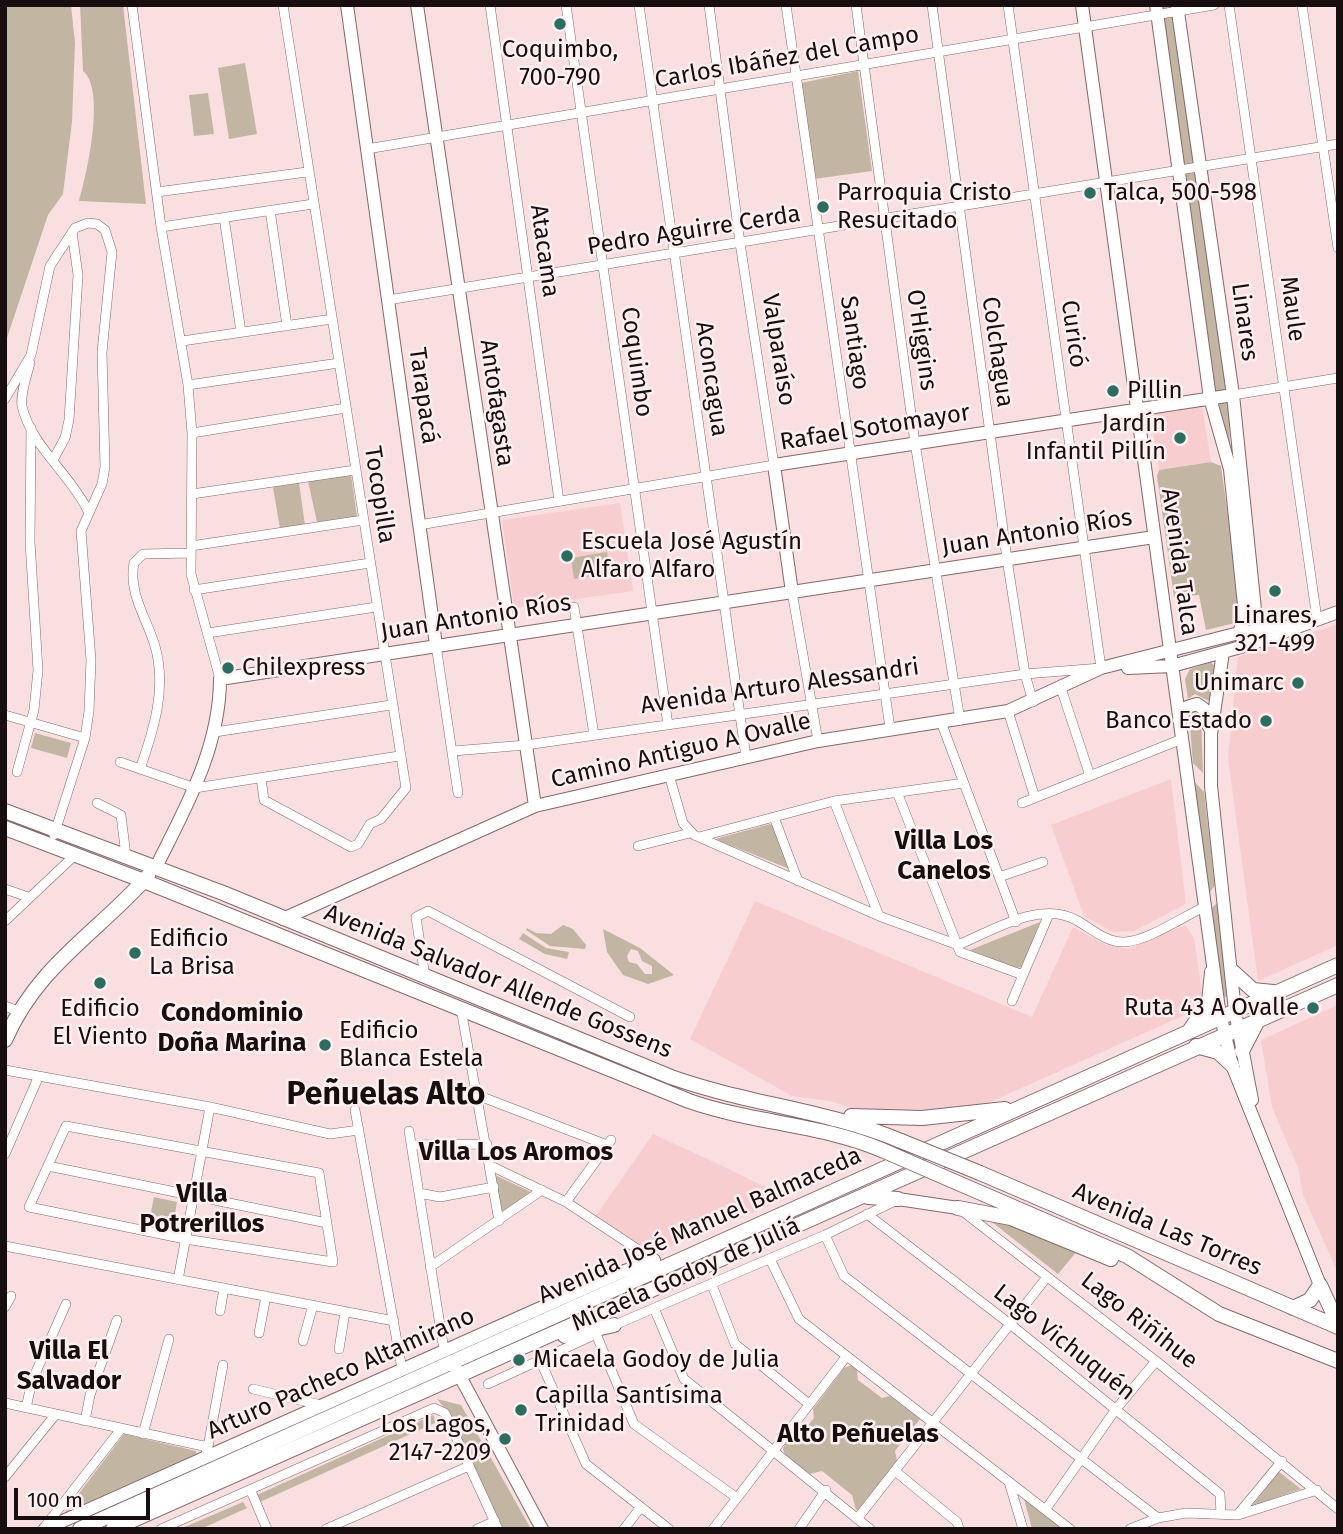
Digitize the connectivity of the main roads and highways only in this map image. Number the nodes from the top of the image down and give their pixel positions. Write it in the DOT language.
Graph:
graph roads {
  1 [pos="347,5"];
  2 [pos="416,5"];
  3 [pos="1082,5"];
  4 [pos="1178,8"];
  5 [pos="1157,10"];
  6 [pos="1233,395"];
  7 [pos="1210,398"];
  8 [pos="1137,410"];
  9 [pos="774,465"];
  10 [pos="1154,537"];
  11 [pos="792,592"];
  12 [pos="1338,612"];
  13 [pos="1300,625"];
  14 [pos="1257,629"];
  15 [pos="1238,633"];
  16 [pos="509,634"];
  17 [pos="436,645"];
  18 [pos="1248,645"];
  19 [pos="1170,652"];
  20 [pos="1223,652"];
  21 [pos="1114,666"];
  22 [pos="1172,666"];
  23 [pos="1101,668"];
  24 [pos="1179,720"];
  25 [pos="1211,734"];
  26 [pos="535,806"];
  27 [pos="5,811"];
  28 [pos="5,828"];
  29 [pos="156,867"];
  30 [pos="144,881"];
  31 [pos="1223,887"];
  32 [pos="1204,908"];
  33 [pos="283,919"];
  34 [pos="1338,965"];
  35 [pos="1212,971"];
  36 [pos="1232,971"];
  37 [pos="1338,985"];
  38 [pos="1281,991"];
  39 [pos="11,1009"];
  40 [pos="1235,1011"];
  41 [pos="1221,1018"];
  42 [pos="1258,1020"];
  43 [pos="1231,1031"];
  44 [pos="1185,1034"];
  45 [pos="5,1040"];
  46 [pos="1196,1046"];
  47 [pos="1242,1051"];
  48 [pos="1232,1065"];
  49 [pos="1017,1108"];
  50 [pos="821,1114"];
  51 [pos="1255,1120"];
  52 [pos="979,1173"];
  53 [pos="951,1180"];
  54 [pos="863,1196"];
  55 [pos="898,1199"];
  56 [pos="958,1209"];
  57 [pos="656,1264"];
  58 [pos="1158,1275"];
  59 [pos="1320,1285"];
  60 [pos="628,1301"];
  61 [pos="1338,1306"];
  62 [pos="1293,1308"];
  63 [pos="614,1325"];
  64 [pos="1338,1325"];
  65 [pos="546,1338"];
  66 [pos="448,1355"];
  67 [pos="1338,1361"];
  68 [pos="459,1375"];
  69 [pos="44,1529"];
  70 [pos="80,1529"];
  71 [pos="113,1529"];
  72 [pos="542,1529"];
  1 -- 17 [label="main road, Tarapacá"];
  2 -- 16 [label="main road, Antofagasta"];
  3 -- 8 [label="main road, Avenida Talca"];
  4 -- 6 [label="main road, Linares"];
  5 -- 7 [label="main road, Linares"];
  6 -- 7 [label="main road, Rafael Sotomayor"];
  6 -- 14 [label="main road, Linares"];
  7 -- 8 [label="main road, Rafael Sotomayor"];
  7 -- 15 [label="main road, Linares"];
  8 -- 9 [label="main road, Rafael Sotomayor"];
  8 -- 10 [label="main road, Avenida Talca"];
  9 -- 11 [label="main road, Valparaíso"];
  10 -- 11 [label="main road, Juan Antonio Ríos"];
  10 -- 19 [label="main road, Avenida Talca"];
  11 -- 16 [label="main road, Juan Antonio Ríos"];
  12 -- 13 [label="main road, Avenida Arturo Alessandri"];
  13 -- 14 [label="main road, Avenida Arturo Alessandri"];
  13 -- 18 [label="main road, Avenida Arturo Alessandri"];
  14 -- 15 [label="main road, Avenida Arturo Alessandri"];
  14 -- 18 [label="main road"];
  15 -- 19 [label="main road, Avenida Arturo Alessandri"];
  16 -- 17 [label="main road, Juan Antonio Ríos"];
  16 -- 26 [label="main road, Antofagasta"];
  17 -- 29 [label="main road, Juan Antonio Ríos"];
  18 -- 20 [label="main road, Avenida Arturo Alessandri"];
  19 -- 21 [label="main road, Avenida Arturo Alessandri"];
  19 -- 22 [label="main road, Avenida Talca"];
  20 -- 22 [label="main road, Avenida Arturo Alessandri"];
  20 -- 25 [label="main road, Avenida Talca"];
  21 -- 22 [label="main road, Avenida Arturo Alessandri"];
  21 -- 23 [label="main road, Avenida Arturo Alessandri"];
  22 -- 24 [label="main road, Avenida Talca"];
  23 -- 26 [label="main road, Camino Antiguo A Ovalle"];
  24 -- 25 [label="main road"];
  24 -- 32 [label="main road, Avenida Talca"];
  25 -- 31 [label="main road, Avenida Talca"];
  26 -- 33 [label="main road, Camino Antiguo A Ovalle"];
  27 -- 29 [label="main road, Avenida Salvador Allende Gossens"];
  28 -- 30 [label="main road, Avenida Salvador Allende Gossens"];
  29 -- 30 [label="main road"];
  29 -- 33 [label="main road, Avenida Salvador Allende Gossens"];
  30 -- 39 [label="main road"];
  30 -- 53 [label="main road, Avenida Salvador Allende Gossens, bridge"];
  31 -- 32 [label="main road"];
  31 -- 36 [label="main road, Avenida Talca"];
  32 -- 35 [label="main road, Avenida Talca"];
  33 -- 50 [label="main road, Avenida Salvador Allende Gossens"];
  34 -- 38 [label="main road, Avenida José Manuel Balmaceda"];
  35 -- 41 [label="main road, Avenida Talca"];
  35 -- 44 [label="main road"];
  36 -- 38 [label="main road"];
  36 -- 40 [label="main road, Avenida Talca"];
  37 -- 42 [label="main road, Avenida José Manuel Balmaceda"];
  38 -- 40 [label="main road, Avenida José Manuel Balmaceda"];
  39 -- 45 [label="main road"];
  40 -- 41 [label="main road, Avenida José Manuel Balmaceda"];
  40 -- 43 [label="main road, Avenida Talca"];
  41 -- 43 [label="main road, Avenida Talca"];
  41 -- 44 [label="main road, Avenida José Manuel Balmaceda"];
  42 -- 43 [label="main road, Avenida José Manuel Balmaceda"];
  42 -- 47 [label="main road"];
  43 -- 46 [label="main road, Avenida José Manuel Balmaceda"];
  43 -- 47 [label="main road, Avenida Talca"];
  43 -- 48 [label="main road, Avenida Talca"];
  44 -- 49 [label="main road, Avenida José Manuel Balmaceda"];
  46 -- 48 [label="main road"];
  46 -- 54 [label="main road, Avenida José Manuel Balmaceda"];
  47 -- 51 [label="main road, Avenida Talca"];
  48 -- 51 [label="main road, Avenida Talca"];
  49 -- 50 [label="main road"];
  49 -- 57 [label="main road, Avenida José Manuel Balmaceda"];
  50 -- 52 [label="main road, Avenida Salvador Allende Gossens, bridge"];
  51 -- 59 [label="main road, Avenida Talca"];
  52 -- 62 [label="main road, Avenida Las Torres"];
  53 -- 58 [label="main road, Avenida Las Torres"];
  54 -- 55 [label="main road"];
  54 -- 60 [label="main road, Avenida José Manuel Balmaceda"];
  55 -- 56 [label="main road, Lago Riñihue"];
  56 -- 58 [label="main road"];
  57 -- 60 [label="main road"];
  57 -- 66 [label="main road, Avenida José Manuel Balmaceda"];
  58 -- 67 [label="main road, Avenida Las Torres"];
  59 -- 61 [label="main road"];
  59 -- 62 [label="main road"];
  59 -- 64 [label="main road"];
  60 -- 65 [label="main road, Avenida José Manuel Balmaceda"];
  62 -- 64 [label="main road, Avenida Las Torres"];
  63 -- 65 [label="main road"];
  65 -- 68 [label="main road, Avenida José Manuel Balmaceda"];
  66 -- 68 [label="main road"];
  66 -- 69 [label="main road, Arturo Pacheco Altamirano"];
  66 -- 70 [label="main road, Avenida José Manuel Balmaceda"];
  68 -- 71 [label="main road, Avenida José Manuel Balmaceda"];
  68 -- 72 [label="main road"];
}
